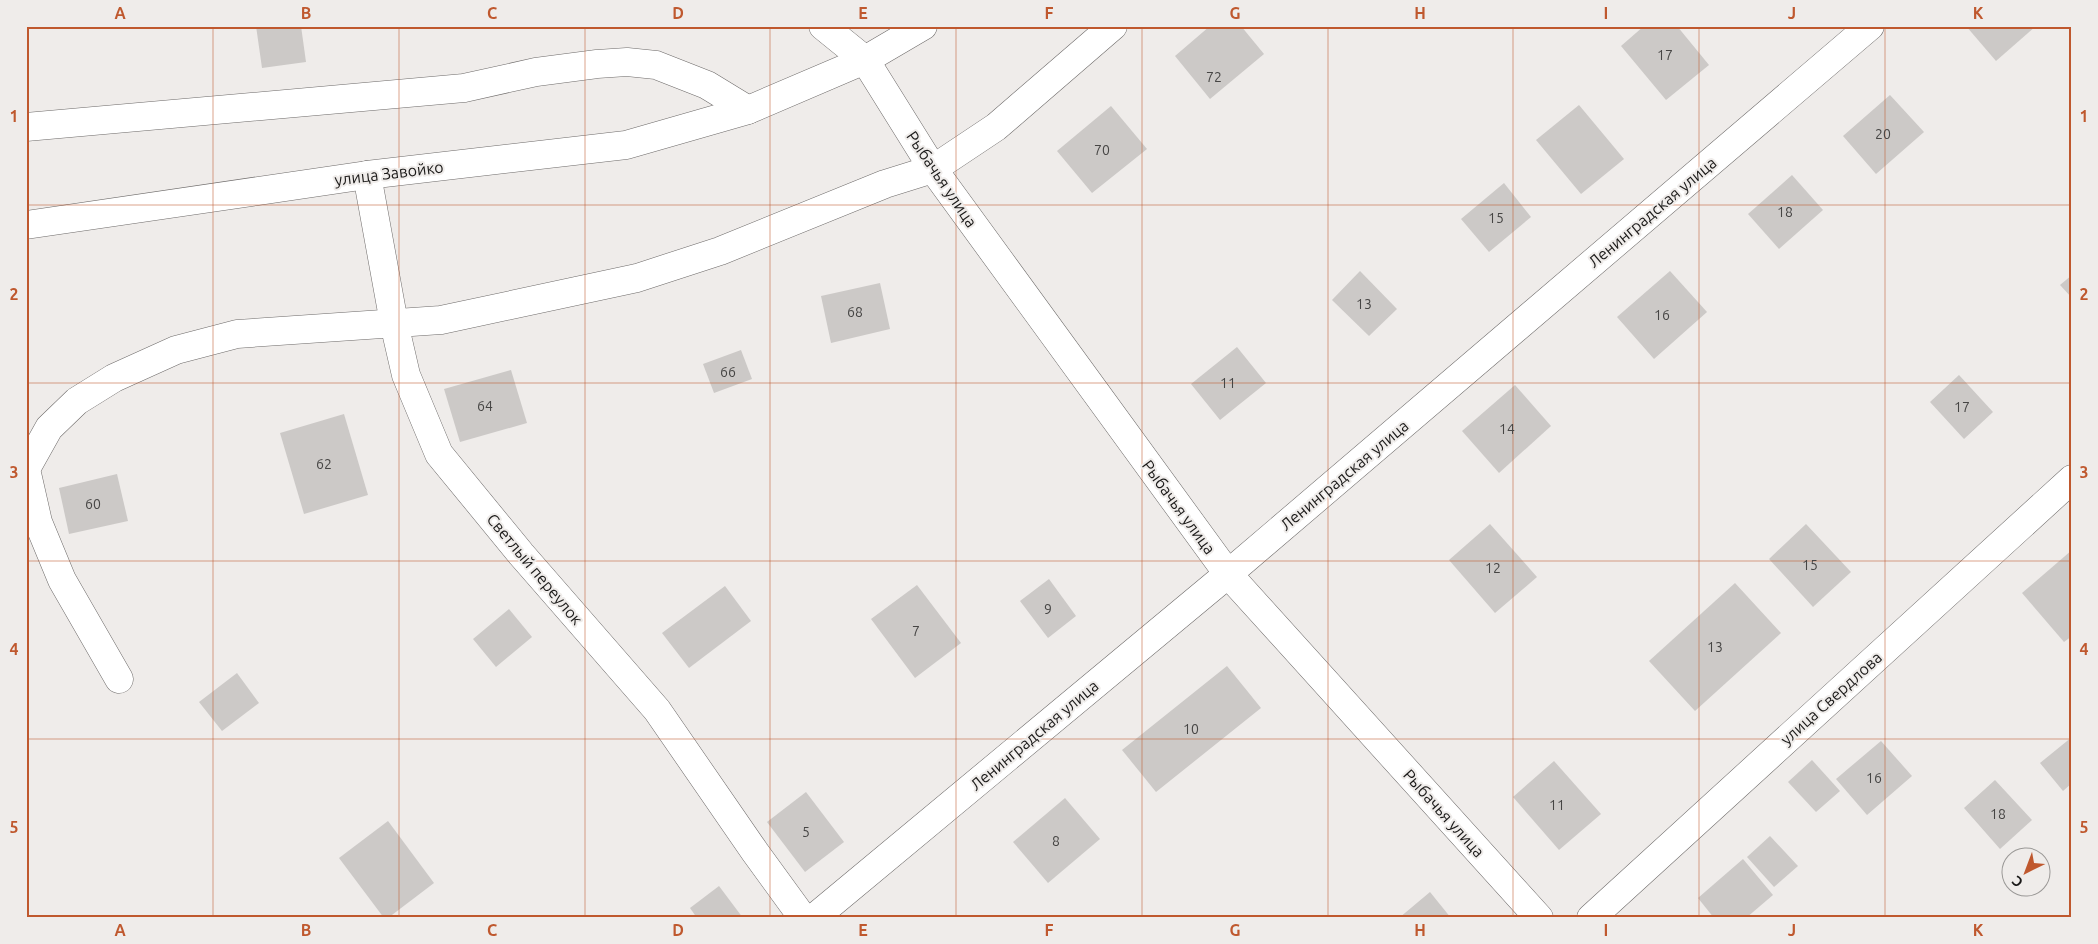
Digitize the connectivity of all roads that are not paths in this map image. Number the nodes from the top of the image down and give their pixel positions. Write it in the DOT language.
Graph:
graph roads {
  1 [pos="823,26"];
  2 [pos="923,26"];
  3 [pos="1113,26"];
  4 [pos="1870,26"];
  5 [pos="865,60"];
  6 [pos="748,110"];
  7 [pos="26,127"];
  8 [pos="933,169"];
  9 [pos="367,175"];
  10 [pos="26,225"];
  11 [pos="394,323"];
  12 [pos="2072,479"];
  13 [pos="1228,574"];
  14 [pos="119,679"];
  15 [pos="803,918"];
  16 [pos="814,918"];
  17 [pos="1539,918"];
  18 [pos="1591,918"];
  1 -- 5 [label="street, Рыбачья улица"];
  2 -- 5 [label="street, улица Завойко"];
  3 -- 8 [label="street"];
  4 -- 13 [label="street, Ленинградская улица"];
  5 -- 6 [label="street, улица Завойко"];
  5 -- 8 [label="street, Рыбачья улица"];
  6 -- 7 [label="street"];
  6 -- 9 [label="street, улица Завойко"];
  8 -- 11 [label="street"];
  8 -- 13 [label="street, Рыбачья улица"];
  9 -- 10 [label="street, улица Завойко"];
  9 -- 11 [label="street, Светлый переулок"];
  11 -- 14 [label="street"];
  11 -- 15 [label="street, Светлый переулок"];
  12 -- 18 [label="street, улица Свердлова"];
  13 -- 16 [label="street, Ленинградская улица"];
  13 -- 17 [label="street, Рыбачья улица"];
}
